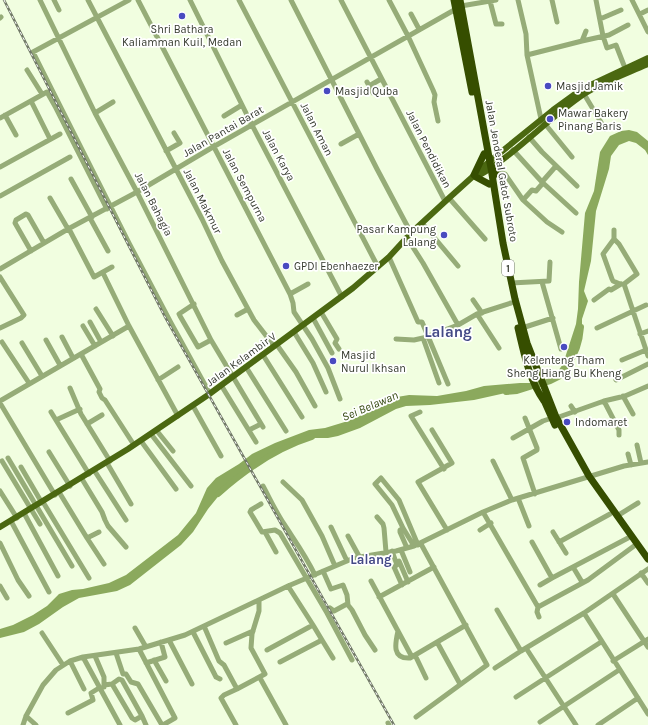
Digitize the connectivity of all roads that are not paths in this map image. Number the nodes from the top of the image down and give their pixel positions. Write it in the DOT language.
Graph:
graph roads {
  1 [pos="40,0"];
  2 [pos="54,0"];
  3 [pos="88,0"];
  4 [pos="129,0"];
  5 [pos="138,0"];
  6 [pos="190,0"];
  7 [pos="239,0"];
  8 [pos="290,0"];
  9 [pos="341,0"];
  10 [pos="389,0"];
  11 [pos="454,0"];
  12 [pos="493,0"];
  13 [pos="518,0"];
  14 [pos="552,0"];
  15 [pos="596,0"];
  16 [pos="632,0"];
  17 [pos="459,5"];
  18 [pos="59,10"];
  19 [pos="621,10"];
  20 [pos="648,10"];
  21 [pos="411,14"];
  22 [pos="640,14"];
  23 [pos="98,17"];
  24 [pos="600,19"];
  25 [pos="557,22"];
  26 [pos="502,24"];
  27 [pos="628,25"];
  28 [pos="462,27"];
  29 [pos="419,29"];
  30 [pos="586,31"];
  31 [pos="648,32"];
  32 [pos="408,36"];
  33 [pos="603,36"];
  34 [pos="59,39"];
  35 [pos="582,41"];
  36 [pos="527,55"];
  37 [pos="370,57"];
  38 [pos="648,58"];
  39 [pos="648,64"];
  40 [pos="625,68"];
  41 [pos="27,70"];
  42 [pos="381,79"];
  43 [pos="331,80"];
  44 [pos="373,93"];
  45 [pos="42,94"];
  46 [pos="584,94"];
  47 [pos="30,101"];
  48 [pos="113,102"];
  49 [pos="292,102"];
  50 [pos="242,105"];
  51 [pos="95,114"];
  52 [pos="5,115"];
  53 [pos="224,116"];
  54 [pos="0,118"];
  55 [pos="438,121"];
  56 [pos="543,122"];
  57 [pos="252,125"];
  58 [pos="605,130"];
  59 [pos="174,133"];
  60 [pos="60,134"];
  61 [pos="359,134"];
  62 [pos="16,135"];
  63 [pos="529,137"];
  64 [pos="50,139"];
  65 [pos="341,144"];
  66 [pos="213,147"];
  67 [pos="513,150"];
  68 [pos="166,151"];
  69 [pos="484,154"];
  70 [pos="70,156"];
  71 [pos="572,157"];
  72 [pos="501,159"];
  73 [pos="556,166"];
  74 [pos="0,167"];
  75 [pos="176,170"];
  76 [pos="490,171"];
  77 [pos="474,177"];
  78 [pos="72,179"];
  79 [pos="542,183"];
  80 [pos="577,186"];
  81 [pos="137,192"];
  82 [pos="0,196"];
  83 [pos="50,198"];
  84 [pos="447,200"];
  85 [pos="523,200"];
  86 [pos="109,208"];
  87 [pos="576,213"];
  88 [pos="91,217"];
  89 [pos="422,223"];
  90 [pos="69,229"];
  91 [pos="614,230"];
  92 [pos="562,232"];
  93 [pos="409,235"];
  94 [pos="485,239"];
  95 [pos="614,239"];
  96 [pos="44,243"];
  97 [pos="31,251"];
  98 [pos="108,251"];
  99 [pos="389,257"];
  100 [pos="550,262"];
  101 [pos="458,266"];
  102 [pos="112,267"];
  103 [pos="378,267"];
  104 [pos="0,269"];
  105 [pos="103,273"];
  106 [pos="0,277"];
  107 [pos="542,282"];
  108 [pos="511,283"];
  109 [pos="308,284"];
  110 [pos="622,284"];
  111 [pos="290,294"];
  112 [pos="342,297"];
  113 [pos="473,300"];
  114 [pos="594,300"];
  115 [pos="511,303"];
  116 [pos="194,304"];
  117 [pos="646,305"];
  118 [pos="96,309"];
  119 [pos="248,309"];
  120 [pos="321,312"];
  121 [pos="633,312"];
  122 [pos="479,314"];
  123 [pos="237,315"];
  124 [pos="313,318"];
  125 [pos="553,318"];
  126 [pos="90,322"];
  127 [pos="304,325"];
  128 [pos="458,325"];
  129 [pos="83,326"];
  130 [pos="129,326"];
  131 [pos="0,328"];
  132 [pos="522,328"];
  133 [pos="597,328"];
  134 [pos="648,331"];
  135 [pos="294,332"];
  136 [pos="640,334"];
  137 [pos="113,336"];
  138 [pos="62,337"];
  139 [pos="426,337"];
  140 [pos="396,339"];
  141 [pos="46,340"];
  142 [pos="211,340"];
  143 [pos="2,342"];
  144 [pos="101,342"];
  145 [pos="22,343"];
  146 [pos="95,346"];
  147 [pos="276,346"];
  148 [pos="499,348"];
  149 [pos="339,349"];
  150 [pos="561,349"];
  151 [pos="647,350"];
  152 [pos="332,353"];
  153 [pos="81,354"];
  154 [pos="262,355"];
  155 [pos="73,358"];
  156 [pos="622,360"];
  157 [pos="648,364"];
  158 [pos="60,365"];
  159 [pos="178,367"];
  160 [pos="246,367"];
  161 [pos="532,368"];
  162 [pos="42,376"];
  163 [pos="233,376"];
  164 [pos="158,380"];
  165 [pos="616,380"];
  166 [pos="29,383"];
  167 [pos="439,383"];
  168 [pos="448,384"];
  169 [pos="222,385"];
  170 [pos="648,386"];
  171 [pos="70,388"];
  172 [pos="326,392"];
  173 [pos="542,393"];
  174 [pos="210,394"];
  175 [pos="623,396"];
  176 [pos="340,399"];
  177 [pos="604,401"];
  178 [pos="0,402"];
  179 [pos="193,406"];
  180 [pos="315,406"];
  181 [pos="571,406"];
  182 [pos="80,409"];
  183 [pos="50,412"];
  184 [pos="420,412"];
  185 [pos="574,412"];
  186 [pos="633,414"];
  187 [pos="102,415"];
  188 [pos="178,416"];
  189 [pos="302,417"];
  190 [pos="554,417"];
  191 [pos="525,418"];
  192 [pos="56,420"];
  193 [pos="87,424"];
  194 [pos="529,429"];
  195 [pos="157,430"];
  196 [pos="249,430"];
  197 [pos="432,430"];
  198 [pos="286,431"];
  199 [pos="151,434"];
  200 [pos="619,435"];
  201 [pos="513,438"];
  202 [pos="141,441"];
  203 [pos="256,442"];
  204 [pos="134,445"];
  205 [pos="637,445"];
  206 [pos="173,451"];
  207 [pos="49,452"];
  208 [pos="628,454"];
  209 [pos="222,456"];
  210 [pos="5,460"];
  211 [pos="493,461"];
  212 [pos="108,462"];
  213 [pos="648,462"];
  214 [pos="641,463"];
  215 [pos="631,465"];
  216 [pos="20,467"];
  217 [pos="444,469"];
  218 [pos="91,472"];
  219 [pos="587,477"];
  220 [pos="82,479"];
  221 [pos="284,482"];
  222 [pos="70,486"];
  223 [pos="191,486"];
  224 [pos="262,486"];
  225 [pos="176,489"];
  226 [pos="0,491"];
  227 [pos="393,493"];
  228 [pos="57,494"];
  229 [pos="535,494"];
  230 [pos="386,498"];
  231 [pos="518,498"];
  232 [pos="512,500"];
  233 [pos="638,503"];
  234 [pos="131,504"];
  235 [pos="261,504"];
  236 [pos="38,505"];
  237 [pos="483,512"];
  238 [pos="24,514"];
  239 [pos="614,515"];
  240 [pos="377,516"];
  241 [pos="14,520"];
  242 [pos="126,520"];
  243 [pos="491,523"];
  244 [pos="40,524"];
  245 [pos="528,526"];
  246 [pos="0,527"];
  247 [pos="331,527"];
  248 [pos="403,528"];
  249 [pos="447,530"];
  250 [pos="480,530"];
  251 [pos="99,532"];
  252 [pos="265,532"];
  253 [pos="553,532"];
  254 [pos="348,536"];
  255 [pos="87,538"];
  256 [pos="628,538"];
  257 [pos="532,542"];
  258 [pos="559,542"];
  259 [pos="0,543"];
  260 [pos="418,545"];
  261 [pos="634,546"];
  262 [pos="126,547"];
  263 [pos="399,550"];
  264 [pos="276,552"];
  265 [pos="386,552"];
  266 [pos="566,553"];
  267 [pos="359,556"];
  268 [pos="648,559"];
  269 [pos="347,560"];
  270 [pos="104,564"];
  271 [pos="398,565"];
  272 [pos="648,565"];
  273 [pos="72,566"];
  274 [pos="335,566"];
  275 [pos="434,567"];
  276 [pos="573,567"];
  277 [pos="648,569"];
  278 [pos="323,571"];
  279 [pos="410,572"];
  280 [pos="641,574"];
  281 [pos="315,575"];
  282 [pos="58,576"];
  283 [pos="89,578"];
  284 [pos="306,578"];
  285 [pos="552,578"];
  286 [pos="371,581"];
  287 [pos="408,582"];
  288 [pos="582,582"];
  289 [pos="648,583"];
  290 [pos="402,585"];
  291 [pos="540,585"];
  292 [pos="0,586"];
  293 [pos="288,586"];
  294 [pos="49,592"];
  295 [pos="613,594"];
  296 [pos="29,596"];
  297 [pos="379,597"];
  298 [pos="7,598"];
  299 [pos="259,600"];
  300 [pos="347,604"];
  301 [pos="538,607"];
  302 [pos="330,608"];
  303 [pos="497,610"];
  304 [pos="584,613"];
  305 [pos="539,617"];
  306 [pos="313,625"];
  307 [pos="466,625"];
  308 [pos="204,626"];
  309 [pos="135,628"];
  310 [pos="253,630"];
  311 [pos="398,631"];
  312 [pos="193,632"];
  313 [pos="42,633"];
  314 [pos="169,640"];
  315 [pos="322,640"];
  316 [pos="646,640"];
  317 [pos="161,642"];
  318 [pos="437,642"];
  319 [pos="601,642"];
  320 [pos="226,643"];
  321 [pos="146,647"];
  322 [pos="648,647"];
  323 [pos="526,648"];
  324 [pos="139,649"];
  325 [pos="267,650"];
  326 [pos="375,650"];
  327 [pos="521,651"];
  328 [pos="116,653"];
  329 [pos="95,656"];
  330 [pos="414,656"];
  331 [pos="83,657"];
  332 [pos="333,658"];
  333 [pos="154,660"];
  334 [pos="352,660"];
  335 [pos="70,661"];
  336 [pos="613,661"];
  337 [pos="280,662"];
  338 [pos="146,663"];
  339 [pos="63,665"];
  340 [pos="496,668"];
  341 [pos="619,670"];
  342 [pos="545,677"];
  343 [pos="260,678"];
  344 [pos="426,678"];
  345 [pos="220,679"];
  346 [pos="166,681"];
  347 [pos="112,684"];
  348 [pos="192,684"];
  349 [pos="460,684"];
  350 [pos="102,688"];
  351 [pos="84,689"];
  352 [pos="237,690"];
  353 [pos="516,697"];
  354 [pos="638,698"];
  355 [pos="564,706"];
  356 [pos="646,706"];
  357 [pos="68,713"];
  358 [pos="648,714"];
  359 [pos="26,716"];
  360 [pos="142,716"];
  361 [pos="416,717"];
  362 [pos="540,722"];
  363 [pos="23,725"];
  364 [pos="36,725"];
  365 [pos="120,725"];
  366 [pos="146,725"];
  367 [pos="162,725"];
  368 [pos="236,725"];
  369 [pos="286,725"];
  370 [pos="576,725"];
  371 [pos="598,725"];
  1 -- 34 [label="street, Jalan Bahagia"];
  2 -- 18 [label="street"];
  3 -- 23 [label="street, Jalan Makmur"];
  4 -- 23 [label="street"];
  5 -- 66 [label="street, Jalan Sempurna"];
  6 -- 50 [label="street, Jalan Karya"];
  7 -- 49 [label="street, Jalan Aman"];
  8 -- 43 [label="street"];
  9 -- 37 [label="street, Jalan Pendidikan"];
  10 -- 32 [label="street"];
  11 -- 17 [label="highway, Jalan Jenderal Gatot Subroto / 1"];
  12 -- 17 [label="street, Jalan Pantai Barat"];
  12 -- 26 [label="street"];
  13 -- 36 [label="street"];
  14 -- 25 [label="street"];
  15 -- 24 [label="street"];
  16 -- 22 [label="street"];
  17 -- 28 [label="highway, Jalan Jenderal Gatot Subroto / 1"];
  17 -- 29 [label="street, Jalan Pantai Barat"];
  19 -- 24 [label="street"];
  20 -- 22 [label="street"];
  21 -- 29 [label="street"];
  22 -- 31 [label="street"];
  23 -- 34 [label="street"];
  23 -- 68 [label="street, Jalan Makmur"];
  24 -- 33 [label="street"];
  27 -- 33 [label="street"];
  28 -- 69 [label="highway, Jalan Jenderal Gatot Subroto / 1"];
  28 -- 76 [label="highway, Jalan Jenderal Gatot Subroto / 1"];
  29 -- 32 [label="street, Jalan Pantai Barat"];
  30 -- 35 [label="street"];
  32 -- 37 [label="street, Jalan Pantai Barat"];
  32 -- 55 [label="street"];
  33 -- 35 [label="street"];
  33 -- 40 [label="street"];
  34 -- 51 [label="street, Jalan Bahagia"];
  34 -- 86 [label="street"];
  35 -- 36 [label="street"];
  36 -- 56 [label="street"];
  37 -- 42 [label="street, Jalan Pendidikan"];
  37 -- 43 [label="street, Jalan Pantai Barat"];
  38 -- 40 [label="main road"];
  39 -- 46 [label="main road"];
  40 -- 56 [label="main road"];
  41 -- 45 [label="street"];
  42 -- 44 [label="street"];
  42 -- 84 [label="street, Jalan Pendidikan"];
  43 -- 49 [label="street, Jalan Pantai Barat"];
  43 -- 61 [label="street"];
  45 -- 47 [label="street"];
  45 -- 86 [label="street"];
  46 -- 56 [label="main road"];
  46 -- 58 [label="street"];
  47 -- 52 [label="street"];
  47 -- 64 [label="street"];
  48 -- 51 [label="street"];
  49 -- 57 [label="street, Jalan Pantai Barat"];
  49 -- 103 [label="street, Jalan Aman"];
  50 -- 53 [label="street"];
  50 -- 57 [label="street, Jalan Karya"];
  51 -- 81 [label="street, Jalan Bahagia"];
  52 -- 54 [label="street"];
  52 -- 62 [label="street"];
  56 -- 63 [label="main road"];
  56 -- 71 [label="street"];
  56 -- 76 [label="main road, Jalan Kelambir V"];
  57 -- 66 [label="street, Jalan Pantai Barat"];
  57 -- 112 [label="street, Jalan Karya"];
  59 -- 68 [label="street"];
  60 -- 64 [label="street"];
  61 -- 65 [label="street"];
  61 -- 93 [label="street"];
  63 -- 67 [label="main road"];
  63 -- 73 [label="street"];
  64 -- 74 [label="street"];
  66 -- 75 [label="street, Jalan Pantai Barat"];
  66 -- 111 [label="street, Jalan Sempurna"];
  67 -- 72 [label="main road"];
  67 -- 79 [label="street"];
  68 -- 75 [label="street, Jalan Makmur"];
  69 -- 76 [label="highway, Jalan Jenderal Gatot Subroto / 1"];
  69 -- 77 [label="highway"];
  70 -- 82 [label="street"];
  72 -- 76 [label="highway"];
  73 -- 79 [label="street"];
  73 -- 80 [label="street"];
  75 -- 81 [label="street, Jalan Pantai Barat"];
  75 -- 119 [label="street, Jalan Makmur"];
  76 -- 77 [label="highway"];
  76 -- 77 [label="main road, Jalan Kelambir V"];
  76 -- 85 [label="street"];
  76 -- 108 [label="highway, Jalan Jenderal Gatot Subroto / 1"];
  76 -- 115 [label="highway, Jalan Jenderal Gatot Subroto / 1"];
  77 -- 84 [label="main road, Jalan Kelambir V"];
  78 -- 88 [label="street"];
  79 -- 85 [label="street"];
  79 -- 87 [label="street"];
  81 -- 86 [label="street, Jalan Pantai Barat"];
  81 -- 116 [label="street, Jalan Bahagia"];
  83 -- 90 [label="street"];
  84 -- 89 [label="main road, Jalan Kelambir V"];
  84 -- 94 [label="street, Jalan Pendidikan"];
  85 -- 92 [label="street"];
  86 -- 88 [label="street, Jalan Pantai Barat"];
  86 -- 174 [label="street"];
  88 -- 90 [label="street, Jalan Pantai Barat"];
  88 -- 98 [label="street"];
  89 -- 93 [label="main road, Jalan Kelambir V"];
  89 -- 101 [label="street"];
  90 -- 96 [label="street, Jalan Pantai Barat"];
  90 -- 105 [label="street"];
  91 -- 95 [label="street"];
  93 -- 99 [label="main road, Jalan Kelambir V"];
  93 -- 128 [label="street"];
  95 -- 110 [label="street"];
  95 -- 110 [label="street"];
  96 -- 97 [label="street, Jalan Pantai Barat"];
  96 -- 97 [label="street"];
  97 -- 104 [label="street, Jalan Pantai Barat"];
  99 -- 103 [label="main road, Jalan Kelambir V"];
  99 -- 139 [label="street"];
  100 -- 107 [label="street"];
  102 -- 105 [label="street"];
  103 -- 112 [label="main road, Jalan Kelambir V"];
  105 -- 130 [label="street"];
  106 -- 131 [label="street"];
  107 -- 108 [label="street"];
  107 -- 125 [label="street"];
  108 -- 132 [label="highway, Jalan Jenderal Gatot Subroto / 1"];
  109 -- 111 [label="street"];
  110 -- 114 [label="street"];
  110 -- 121 [label="street"];
  111 -- 127 [label="street, Jalan Sempurna"];
  112 -- 120 [label="main road, Jalan Kelambir V"];
  113 -- 122 [label="street"];
  115 -- 122 [label="street"];
  115 -- 161 [label="highway, Jalan Jenderal Gatot Subroto / 1"];
  116 -- 142 [label="street, Jalan Bahagia"];
  116 -- 142 [label="street"];
  117 -- 121 [label="street"];
  118 -- 137 [label="street"];
  119 -- 123 [label="street"];
  119 -- 147 [label="street, Jalan Makmur"];
  120 -- 124 [label="main road, Jalan Kelambir V"];
  120 -- 149 [label="street"];
  121 -- 133 [label="street"];
  121 -- 136 [label="street"];
  122 -- 128 [label="street"];
  122 -- 148 [label="street"];
  124 -- 127 [label="main road, Jalan Kelambir V"];
  124 -- 152 [label="street"];
  125 -- 132 [label="street"];
  125 -- 150 [label="street"];
  126 -- 144 [label="street"];
  127 -- 135 [label="main road, Jalan Kelambir V"];
  127 -- 176 [label="street, Jalan Sempurna"];
  128 -- 139 [label="street"];
  129 -- 146 [label="street"];
  130 -- 137 [label="street"];
  130 -- 164 [label="street"];
  132 -- 161 [label="highway, Jalan Jenderal Gatot Subroto / 1"];
  134 -- 136 [label="street"];
  135 -- 147 [label="main road, Jalan Kelambir V"];
  135 -- 172 [label="street"];
  136 -- 151 [label="street"];
  137 -- 144 [label="street"];
  138 -- 155 [label="street"];
  139 -- 140 [label="street"];
  139 -- 167 [label="street"];
  139 -- 168 [label="street"];
  141 -- 158 [label="street"];
  142 -- 163 [label="street, Jalan Bahagia"];
  143 -- 166 [label="street"];
  144 -- 146 [label="street"];
  145 -- 162 [label="street"];
  146 -- 153 [label="street"];
  147 -- 154 [label="main road, Jalan Kelambir V"];
  147 -- 180 [label="street, Jalan Makmur"];
  151 -- 156 [label="street"];
  153 -- 155 [label="street"];
  153 -- 204 [label="street"];
  154 -- 160 [label="main road, Jalan Kelambir V"];
  154 -- 189 [label="street"];
  155 -- 158 [label="street"];
  157 -- 165 [label="street"];
  158 -- 162 [label="street"];
  159 -- 164 [label="street"];
  160 -- 163 [label="main road, Jalan Kelambir V"];
  160 -- 198 [label="street"];
  161 -- 173 [label="highway, 1"];
  162 -- 166 [label="street"];
  163 -- 169 [label="main road, Jalan Kelambir V"];
  163 -- 196 [label="street, Jalan Bahagia"];
  164 -- 188 [label="street"];
  166 -- 178 [label="street"];
  169 -- 174 [label="main road, Jalan Kelambir V"];
  169 -- 196 [label="street"];
  170 -- 175 [label="street"];
  171 -- 182 [label="street"];
  173 -- 190 [label="highway, 1"];
  173 -- 190 [label="highway, 1"];
  174 -- 179 [label="main road, Jalan Kelambir V"];
  175 -- 177 [label="street"];
  175 -- 186 [label="street"];
  177 -- 185 [label="street"];
  177 -- 200 [label="street"];
  178 -- 228 [label="street"];
  179 -- 188 [label="main road, Jalan Kelambir V"];
  179 -- 209 [label="street"];
  181 -- 185 [label="street"];
  182 -- 192 [label="street"];
  182 -- 193 [label="street"];
  183 -- 192 [label="street"];
  184 -- 217 [label="street"];
  185 -- 190 [label="street"];
  187 -- 193 [label="street"];
  188 -- 195 [label="main road, Jalan Kelambir V"];
  190 -- 194 [label="street"];
  190 -- 219 [label="highway, 1"];
  191 -- 194 [label="street"];
  192 -- 218 [label="street"];
  193 -- 212 [label="street"];
  194 -- 201 [label="street"];
  194 -- 229 [label="street"];
  195 -- 199 [label="main road, Jalan Kelambir V"];
  195 -- 206 [label="street"];
  196 -- 203 [label="street"];
  197 -- 217 [label="street"];
  199 -- 202 [label="main road, Jalan Kelambir V"];
  199 -- 223 [label="street"];
  202 -- 204 [label="main road, Jalan Kelambir V"];
  202 -- 225 [label="street"];
  204 -- 212 [label="main road, Jalan Kelambir V"];
  205 -- 214 [label="street"];
  207 -- 222 [label="street"];
  208 -- 215 [label="street"];
  210 -- 236 [label="street"];
  211 -- 232 [label="street"];
  212 -- 218 [label="main road, Jalan Kelambir V"];
  212 -- 234 [label="street"];
  213 -- 214 [label="street"];
  214 -- 215 [label="street"];
  215 -- 219 [label="street"];
  216 -- 236 [label="street"];
  217 -- 249 [label="street"];
  218 -- 220 [label="main road, Jalan Kelambir V"];
  218 -- 242 [label="street"];
  219 -- 229 [label="street"];
  219 -- 239 [label="highway, 1"];
  220 -- 222 [label="main road, Jalan Kelambir V"];
  220 -- 262 [label="street"];
  221 -- 274 [label="street"];
  222 -- 228 [label="main road, Jalan Kelambir V"];
  224 -- 281 [label="street"];
  226 -- 241 [label="street"];
  227 -- 230 [label="street"];
  227 -- 230 [label="street"];
  227 -- 260 [label="street"];
  228 -- 236 [label="main road, Jalan Kelambir V"];
  228 -- 255 [label="street"];
  229 -- 231 [label="street"];
  230 -- 248 [label="street"];
  231 -- 232 [label="street"];
  231 -- 245 [label="street"];
  232 -- 237 [label="street"];
  233 -- 239 [label="street"];
  235 -- 252 [label="street"];
  236 -- 238 [label="main road, Jalan Kelambir V"];
  236 -- 244 [label="street"];
  236 -- 273 [label="street"];
  236 -- 283 [label="street"];
  237 -- 243 [label="street"];
  237 -- 249 [label="street"];
  238 -- 241 [label="main road, Jalan Kelambir V"];
  238 -- 282 [label="street"];
  239 -- 256 [label="highway, 1"];
  239 -- 258 [label="street"];
  239 -- 268 [label="highway, 1"];
  240 -- 265 [label="street"];
  241 -- 246 [label="main road, Jalan Kelambir V"];
  241 -- 294 [label="street"];
  243 -- 250 [label="street"];
  243 -- 301 [label="street"];
  247 -- 269 [label="street"];
  248 -- 260 [label="street"];
  248 -- 263 [label="street"];
  249 -- 260 [label="street"];
  251 -- 255 [label="street"];
  252 -- 264 [label="street"];
  252 -- 284 [label="street"];
  253 -- 258 [label="street"];
  254 -- 267 [label="street"];
  255 -- 270 [label="street"];
  256 -- 261 [label="highway, 1"];
  256 -- 276 [label="street"];
  257 -- 285 [label="street"];
  258 -- 266 [label="street"];
  259 -- 296 [label="street"];
  260 -- 263 [label="street"];
  260 -- 275 [label="street"];
  261 -- 272 [label="highway, 1"];
  261 -- 288 [label="street"];
  263 -- 265 [label="street"];
  263 -- 271 [label="street"];
  263 -- 279 [label="street"];
  265 -- 267 [label="street"];
  267 -- 269 [label="street"];
  269 -- 274 [label="street"];
  271 -- 287 [label="street"];
  271 -- 290 [label="street"];
  274 -- 278 [label="street"];
  275 -- 287 [label="street"];
  275 -- 307 [label="street"];
  276 -- 285 [label="street"];
  276 -- 288 [label="street"];
  277 -- 280 [label="street"];
  278 -- 281 [label="street"];
  278 -- 300 [label="street"];
  280 -- 289 [label="street"];
  280 -- 295 [label="street"];
  281 -- 284 [label="street"];
  284 -- 293 [label="street"];
  284 -- 334 [label="street"];
  285 -- 291 [label="street"];
  286 -- 297 [label="street"];
  287 -- 290 [label="street"];
  288 -- 301 [label="street"];
  290 -- 297 [label="street"];
  292 -- 298 [label="street"];
  293 -- 299 [label="street"];
  293 -- 306 [label="street"];
  295 -- 304 [label="street"];
  295 -- 316 [label="street"];
  297 -- 311 [label="street"];
  299 -- 308 [label="street"];
  299 -- 310 [label="street"];
  300 -- 302 [label="street"];
  300 -- 326 [label="street"];
  301 -- 305 [label="street"];
  303 -- 327 [label="street"];
  304 -- 319 [label="street"];
  304 -- 323 [label="street"];
  306 -- 315 [label="street"];
  306 -- 325 [label="street"];
  307 -- 318 [label="street"];
  307 -- 349 [label="street"];
  308 -- 312 [label="street"];
  308 -- 352 [label="street"];
  309 -- 321 [label="street"];
  310 -- 320 [label="street"];
  310 -- 343 [label="street"];
  311 -- 330 [label="street"];
  311 -- 330 [label="street"];
  312 -- 314 [label="street"];
  312 -- 345 [label="street"];
  313 -- 339 [label="street"];
  314 -- 317 [label="street"];
  314 -- 348 [label="street"];
  315 -- 332 [label="street"];
  315 -- 337 [label="street"];
  316 -- 322 [label="street"];
  316 -- 336 [label="street"];
  317 -- 321 [label="street"];
  317 -- 333 [label="street"];
  318 -- 330 [label="street"];
  318 -- 349 [label="street"];
  319 -- 336 [label="street"];
  319 -- 342 [label="street"];
  321 -- 324 [label="street"];
  323 -- 327 [label="street"];
  323 -- 342 [label="street"];
  324 -- 328 [label="street"];
  324 -- 338 [label="street"];
  327 -- 340 [label="street"];
  328 -- 329 [label="street"];
  328 -- 367 [label="street"];
  329 -- 331 [label="street"];
  329 -- 350 [label="street"];
  330 -- 344 [label="street"];
  331 -- 335 [label="street"];
  331 -- 350 [label="street"];
  333 -- 338 [label="street"];
  333 -- 346 [label="street"];
  335 -- 339 [label="street"];
  335 -- 351 [label="street"];
  336 -- 341 [label="street"];
  338 -- 367 [label="street"];
  339 -- 359 [label="street"];
  341 -- 354 [label="street"];
  341 -- 355 [label="street"];
  342 -- 353 [label="street"];
  342 -- 355 [label="street"];
  343 -- 352 [label="street"];
  343 -- 369 [label="street"];
  347 -- 350 [label="street"];
  347 -- 360 [label="street"];
  347 -- 360 [label="street"];
  349 -- 361 [label="street"];
  350 -- 357 [label="street"];
  350 -- 365 [label="street"];
  352 -- 368 [label="street"];
  354 -- 356 [label="street"];
  354 -- 371 [label="street"];
  355 -- 362 [label="street"];
  355 -- 370 [label="street"];
  356 -- 358 [label="street"];
  359 -- 363 [label="street"];
  359 -- 364 [label="street"];
  360 -- 366 [label="street"];
}
